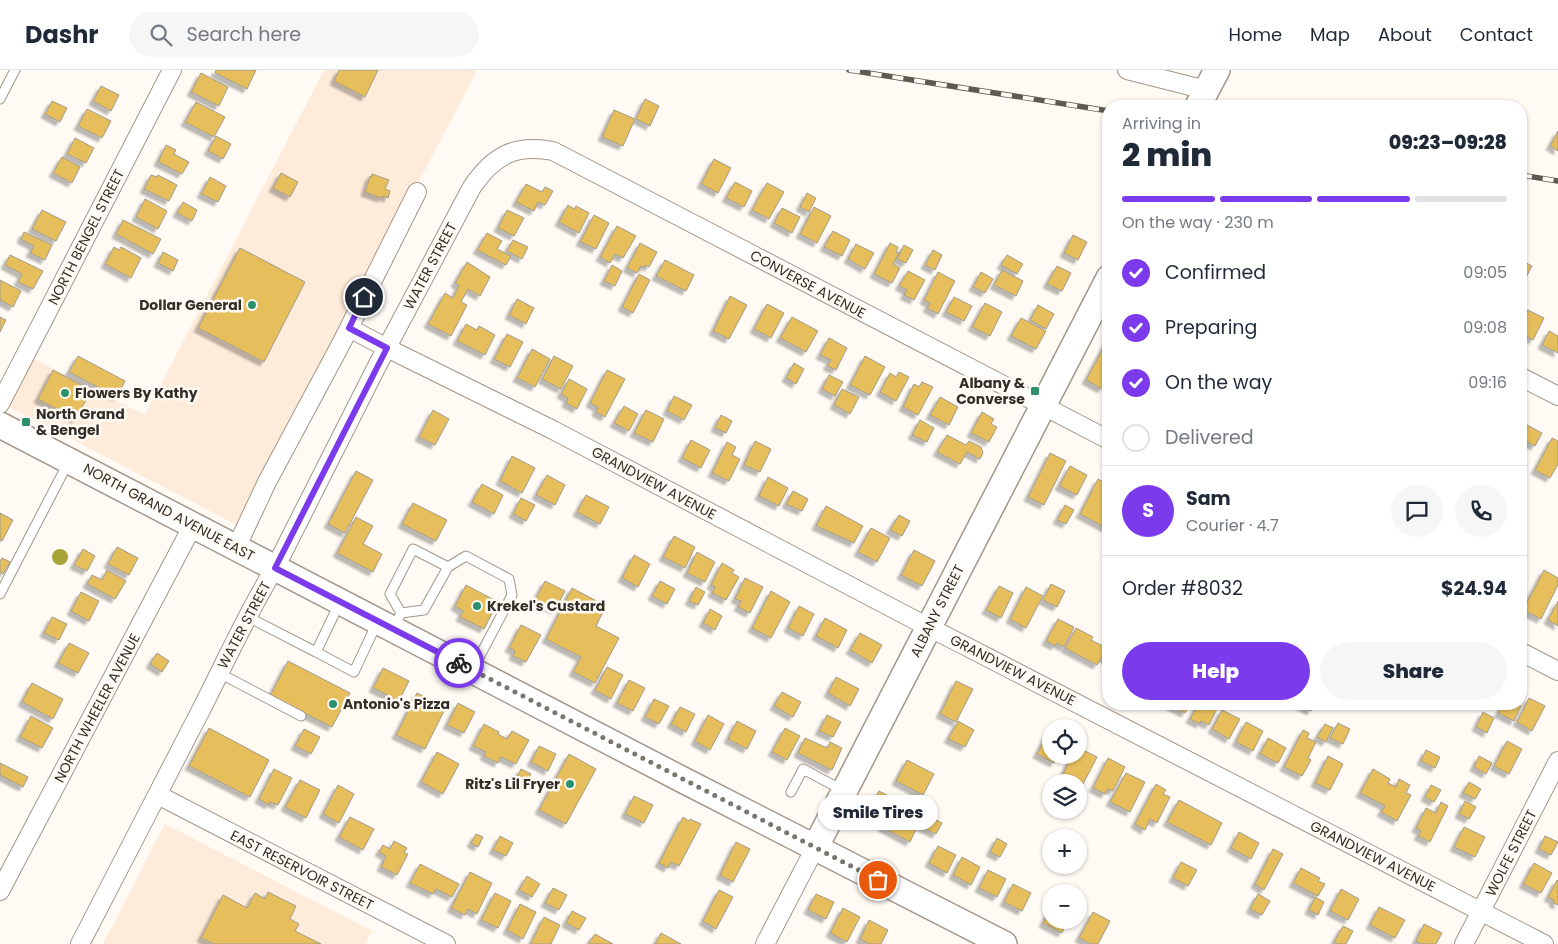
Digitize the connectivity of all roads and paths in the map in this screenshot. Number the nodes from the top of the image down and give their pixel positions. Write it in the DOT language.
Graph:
graph roads {
  1 [pos="15,70"];
  2 [pos="172,70"];
  3 [pos="1126,70"];
  4 [pos="1207,89"];
  5 [pos="0,99"];
  6 [pos="503,156"];
  7 [pos="418,192"];
  8 [pos="1102,291"];
  9 [pos="349,328"];
  10 [pos="387,348"];
  11 [pos="1527,380"];
  12 [pos="1558,396"];
  13 [pos="0,404"];
  14 [pos="1042,406"];
  15 [pos="0,425"];
  16 [pos="1102,436"];
  17 [pos="69,461"];
  18 [pos="193,525"];
  19 [pos="236,548"];
  20 [pos="448,567"];
  21 [pos="275,568"];
  22 [pos="0,594"];
  23 [pos="340,601"];
  24 [pos="248,617"];
  25 [pos="390,621"];
  26 [pos="929,627"];
  27 [pos="316,652"];
  28 [pos="1527,655"];
  29 [pos="472,670"];
  30 [pos="1558,671"];
  31 [pos="219,673"];
  32 [pos="300,716"];
  33 [pos="1558,761"];
  34 [pos="844,791"];
  35 [pos="791,792"];
  36 [pos="158,795"];
  37 [pos="815,848"];
  38 [pos="0,891"];
  39 [pos="1481,911"];
  40 [pos="80,944"];
  41 [pos="446,944"];
  42 [pos="764,944"];
  43 [pos="1004,944"];
  44 [pos="1464,944"];
  45 [pos="1544,944"];
  1 -- 5 [label="lane"];
  2 -- 13 [label="street, NORTH BENGEL STREET"];
  3 -- 4 [label="street"];
  6 -- 10 [label="street, WATER STREET"];
  6 -- 14 [label="street, CONVERSE AVENUE"];
  7 -- 9 [label="street"];
  8 -- 14 [label="street, ALBANY STREET"];
  9 -- 10 [label="street, GRANDVIEW AVENUE"];
  9 -- 19 [label="street"];
  10 -- 21 [label="street, WATER STREET"];
  10 -- 26 [label="street, GRANDVIEW AVENUE"];
  11 -- 12 [label="street"];
  14 -- 16 [label="street, CONVERSE AVENUE"];
  14 -- 26 [label="street, ALBANY STREET"];
  15 -- 17 [label="street, NORTH GRAND AVENUE EAST"];
  17 -- 18 [label="street, NORTH GRAND AVENUE EAST"];
  17 -- 22 [label="lane"];
  18 -- 19 [label="street, NORTH GRAND AVENUE EAST"];
  18 -- 38 [label="street, NORTH WHEELER AVENUE"];
  19 -- 21 [label="street, NORTH GRAND AVENUE EAST"];
  20 -- 25 [label="lane"];
  20 -- 25 [label="lane"];
  20 -- 29 [label="lane"];
  21 -- 23 [label="street, NORTH GRAND AVENUE EAST"];
  21 -- 24 [label="street, WATER STREET"];
  23 -- 25 [label="street, NORTH GRAND AVENUE EAST"];
  23 -- 27 [label="lane"];
  24 -- 27 [label="lane"];
  24 -- 31 [label="street, WATER STREET"];
  25 -- 27 [label="lane"];
  25 -- 29 [label="street, NORTH GRAND AVENUE EAST"];
  26 -- 34 [label="street, ALBANY STREET"];
  26 -- 39 [label="street, GRANDVIEW AVENUE"];
  28 -- 30 [label="street"];
  29 -- 37 [label="street, NORTH GRAND AVENUE EAST"];
  31 -- 32 [label="lane"];
  31 -- 36 [label="street, WATER STREET"];
  33 -- 39 [label="street, WOLFE STREET"];
  34 -- 35 [label="lane"];
  34 -- 37 [label="street, ALBANY STREET"];
  36 -- 40 [label="street, WATER STREET"];
  36 -- 41 [label="street, EAST RESERVOIR STREET"];
  37 -- 42 [label="street, ALBANY STREET"];
  37 -- 43 [label="street, NORTH GRAND AVENUE EAST"];
  39 -- 44 [label="street, WOLFE STREET"];
  39 -- 45 [label="street, GRANDVIEW AVENUE"];
}
